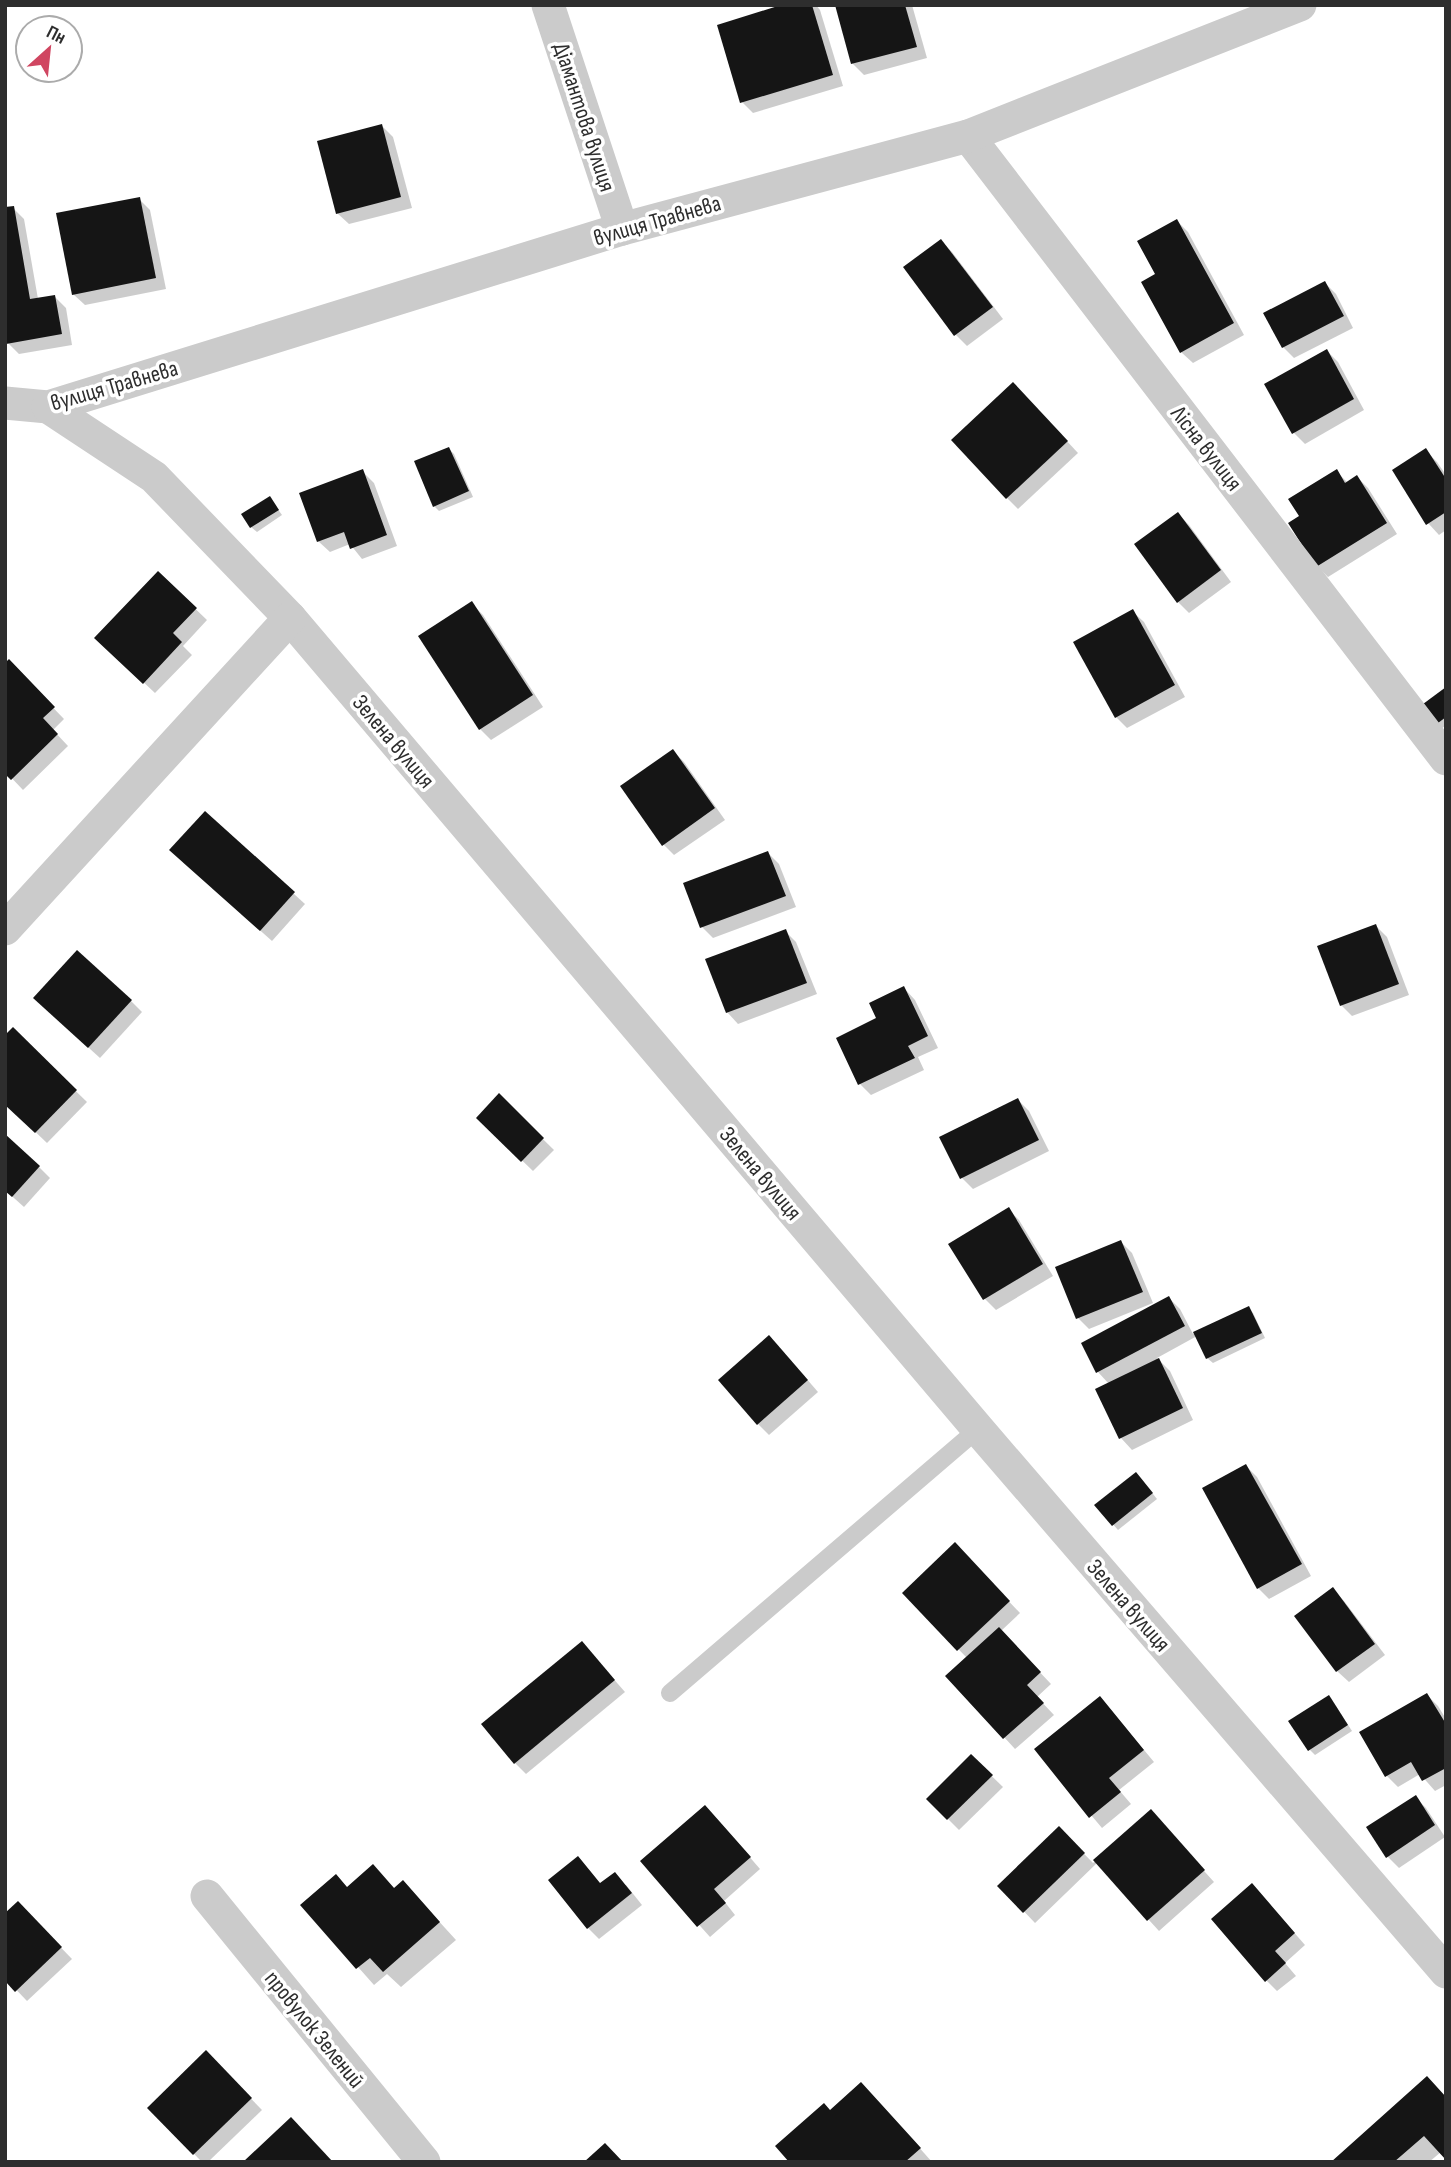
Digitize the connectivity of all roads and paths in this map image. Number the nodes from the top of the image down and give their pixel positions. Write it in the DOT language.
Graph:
graph roads {
  1 [pos="548,5"];
  2 [pos="1300,5"];
  3 [pos="968,136"];
  4 [pos="622,229"];
  5 [pos="5,403"];
  6 [pos="48,407"];
  7 [pos="290,618"];
  8 [pos="1446,759"];
  9 [pos="5,929"];
  10 [pos="978,1429"];
  11 [pos="670,1693"];
  12 [pos="207,1896"];
  13 [pos="1446,1972"];
  14 [pos="424,2162"];
  1 -- 4 [label="street, Діамантова вулиця"];
  2 -- 3 [label="street, вулиця Травнева"];
  3 -- 4 [label="street, вулиця Травнева"];
  3 -- 8 [label="street, Лісна вулиця"];
  4 -- 6 [label="street, вулиця Травнева"];
  5 -- 6 [label="street, вулиця Травнева"];
  6 -- 7 [label="street, Зелена вулиця"];
  7 -- 9 [label="street"];
  7 -- 10 [label="street, Зелена вулиця"];
  10 -- 11 [label="lane"];
  10 -- 13 [label="street, Зелена вулиця"];
  12 -- 14 [label="street, провулок Зелений"];
}
